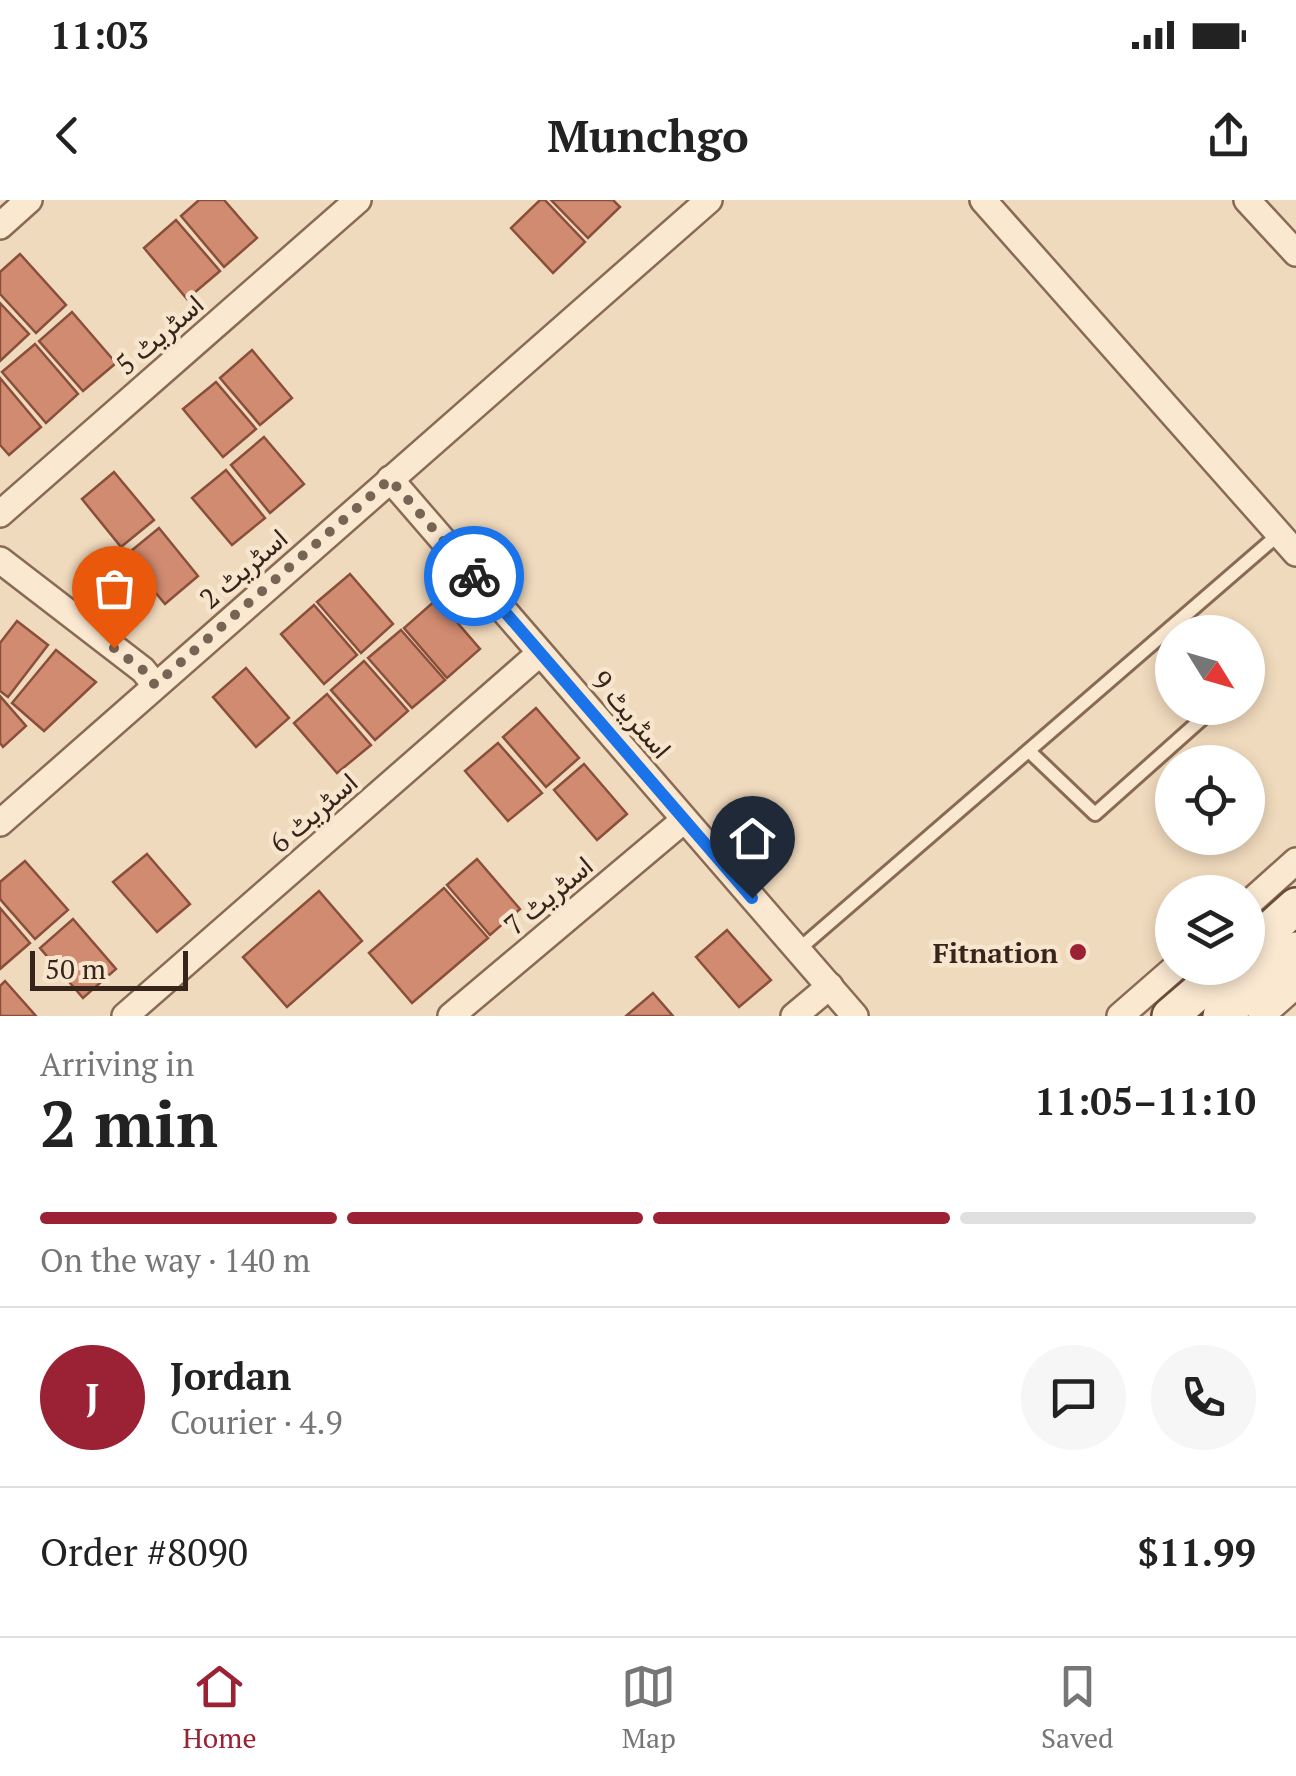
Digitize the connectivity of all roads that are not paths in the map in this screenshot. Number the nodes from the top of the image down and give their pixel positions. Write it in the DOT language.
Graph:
graph roads {
  1 [pos="29,200"];
  2 [pos="358,200"];
  3 [pos="709,200"];
  4 [pos="983,200"];
  5 [pos="1247,200"];
  6 [pos="0,226"];
  7 [pos="1296,254"];
  8 [pos="390,479"];
  9 [pos="0,514"];
  10 [pos="1287,544"];
  11 [pos="0,560"];
  12 [pos="1194,615"];
  13 [pos="1155,646"];
  14 [pos="540,653"];
  15 [pos="155,685"];
  16 [pos="1195,725"];
  17 [pos="1029,750"];
  18 [pos="684,820"];
  19 [pos="0,823"];
  20 [pos="1296,862"];
  21 [pos="1265,889"];
  22 [pos="1296,906"];
  23 [pos="1265,934"];
  24 [pos="798,950"];
  25 [pos="1296,950"];
  26 [pos="1156,985"];
  27 [pos="1206,985"];
  28 [pos="1296,985"];
  29 [pos="830,986"];
  30 [pos="125,1016"];
  31 [pos="451,1016"];
  32 [pos="794,1016"];
  33 [pos="856,1016"];
  34 [pos="1120,1016"];
  35 [pos="1170,1016"];
  36 [pos="1220,1016"];
  37 [pos="1261,1016"];
  1 -- 6 [label="street"];
  2 -- 9 [label="street, اسٹریٹ 5"];
  3 -- 8 [label="street"];
  4 -- 10 [label="street"];
  5 -- 7 [label="street"];
  8 -- 14 [label="street, اسٹریٹ 9"];
  8 -- 15 [label="street, اسٹریٹ 2"];
  10 -- 12 [label="lane"];
  11 -- 15 [label="street"];
  13 -- 17 [label="lane"];
  14 -- 18 [label="street, اسٹریٹ 9"];
  14 -- 30 [label="street, اسٹریٹ 6"];
  15 -- 19 [label="street, اسٹریٹ 2"];
  16 -- 17 [label="lane"];
  17 -- 24 [label="lane"];
  18 -- 24 [label="street, اسٹریٹ 9"];
  18 -- 31 [label="street, اسٹریٹ 7"];
  20 -- 21 [label="street"];
  22 -- 23 [label="main road"];
  24 -- 29 [label="street, اسٹریٹ 9"];
  25 -- 36 [label="main road"];
  26 -- 34 [label="street"];
  27 -- 35 [label="main road"];
  28 -- 37 [label="street"];
  29 -- 32 [label="street"];
  29 -- 33 [label="street, اسٹریٹ 9"];
}
